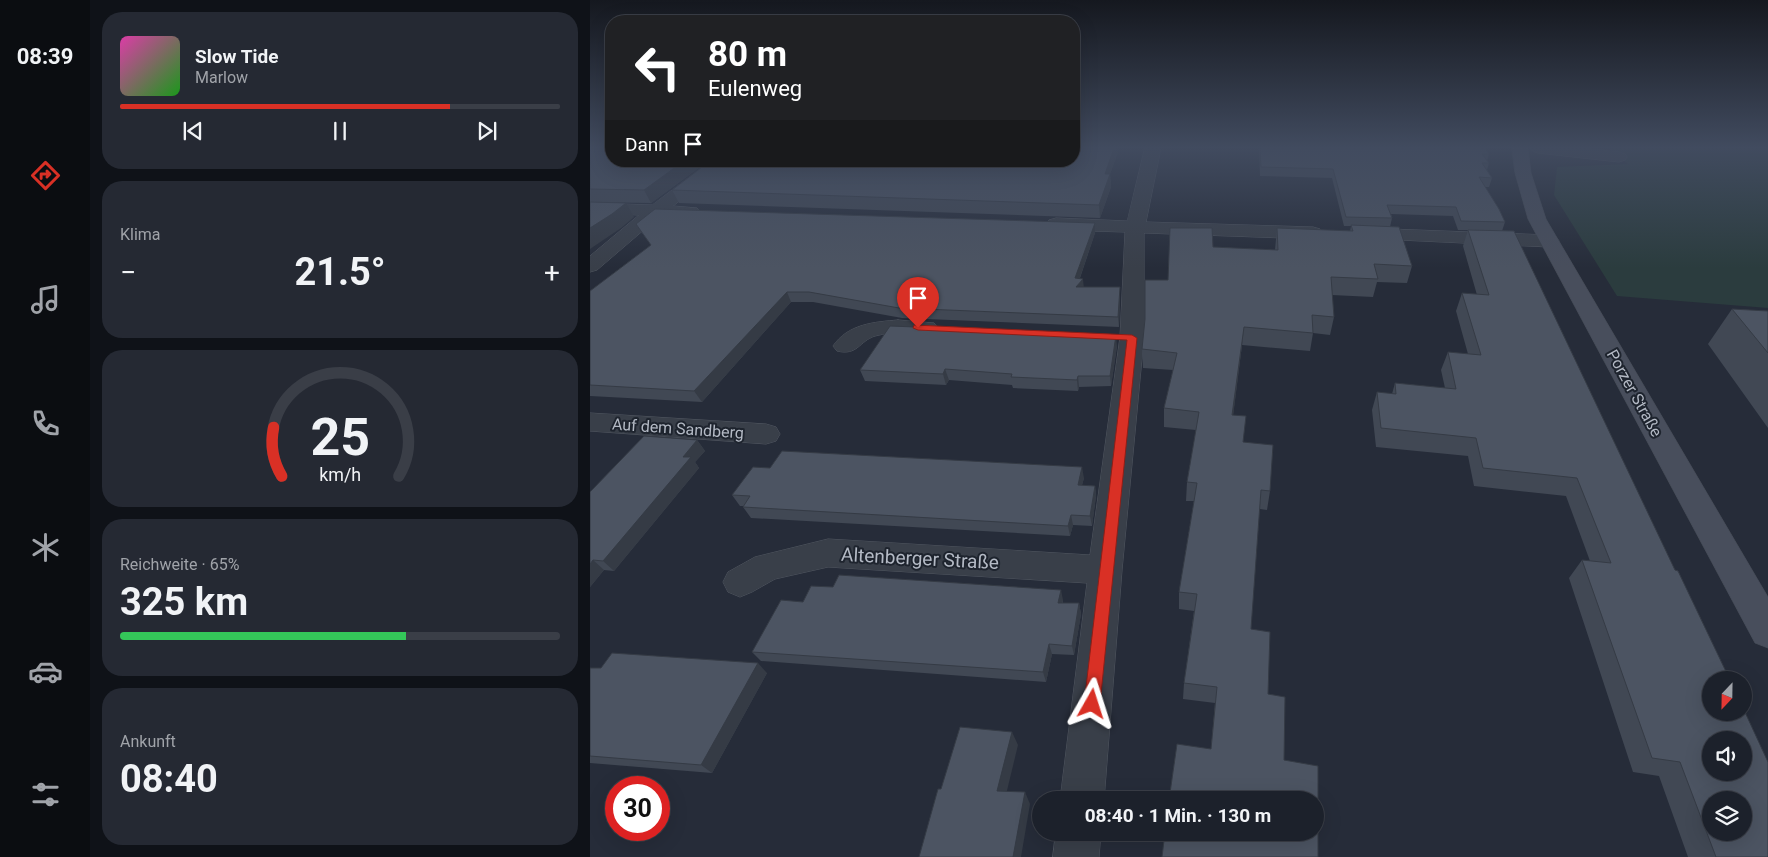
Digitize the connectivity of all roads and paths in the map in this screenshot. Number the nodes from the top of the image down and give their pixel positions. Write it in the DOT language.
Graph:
graph roads {
  1 [pos="685,188"];
  2 [pos="1144,188"];
  3 [pos="1527,188"];
  4 [pos="590,208"];
  5 [pos="655,210"];
  6 [pos="714,212"];
  7 [pos="1037,223"];
  8 [pos="1135,226"];
  9 [pos="1550,241"];
  10 [pos="590,266"];
  11 [pos="947,329"];
  12 [pos="846,346"];
  13 [pos="590,422"];
  14 [pos="766,434"];
  15 [pos="1105,570"];
  16 [pos="740,582"];
  17 [pos="1768,631"];
  18 [pos="1083,791"];
  19 [pos="1078,841"];
  20 [pos="1076,857"];
  1 -- 5 [label="street"];
  2 -- 8 [label="street"];
  3 -- 9 [label="main road, Porzer Straße"];
  4 -- 5 [label="street"];
  5 -- 6 [label="street"];
  5 -- 10 [label="street"];
  7 -- 8 [label="street"];
  8 -- 9 [label="street"];
  8 -- 15 [label="street"];
  9 -- 17 [label="main road, Porzer Straße"];
  11 -- 12 [label="street"];
  13 -- 14 [label="street, Auf dem Sandberg"];
  15 -- 16 [label="street, Altenberger Straße"];
  15 -- 18 [label="street"];
  19 -- 20 [label="street"];
}
